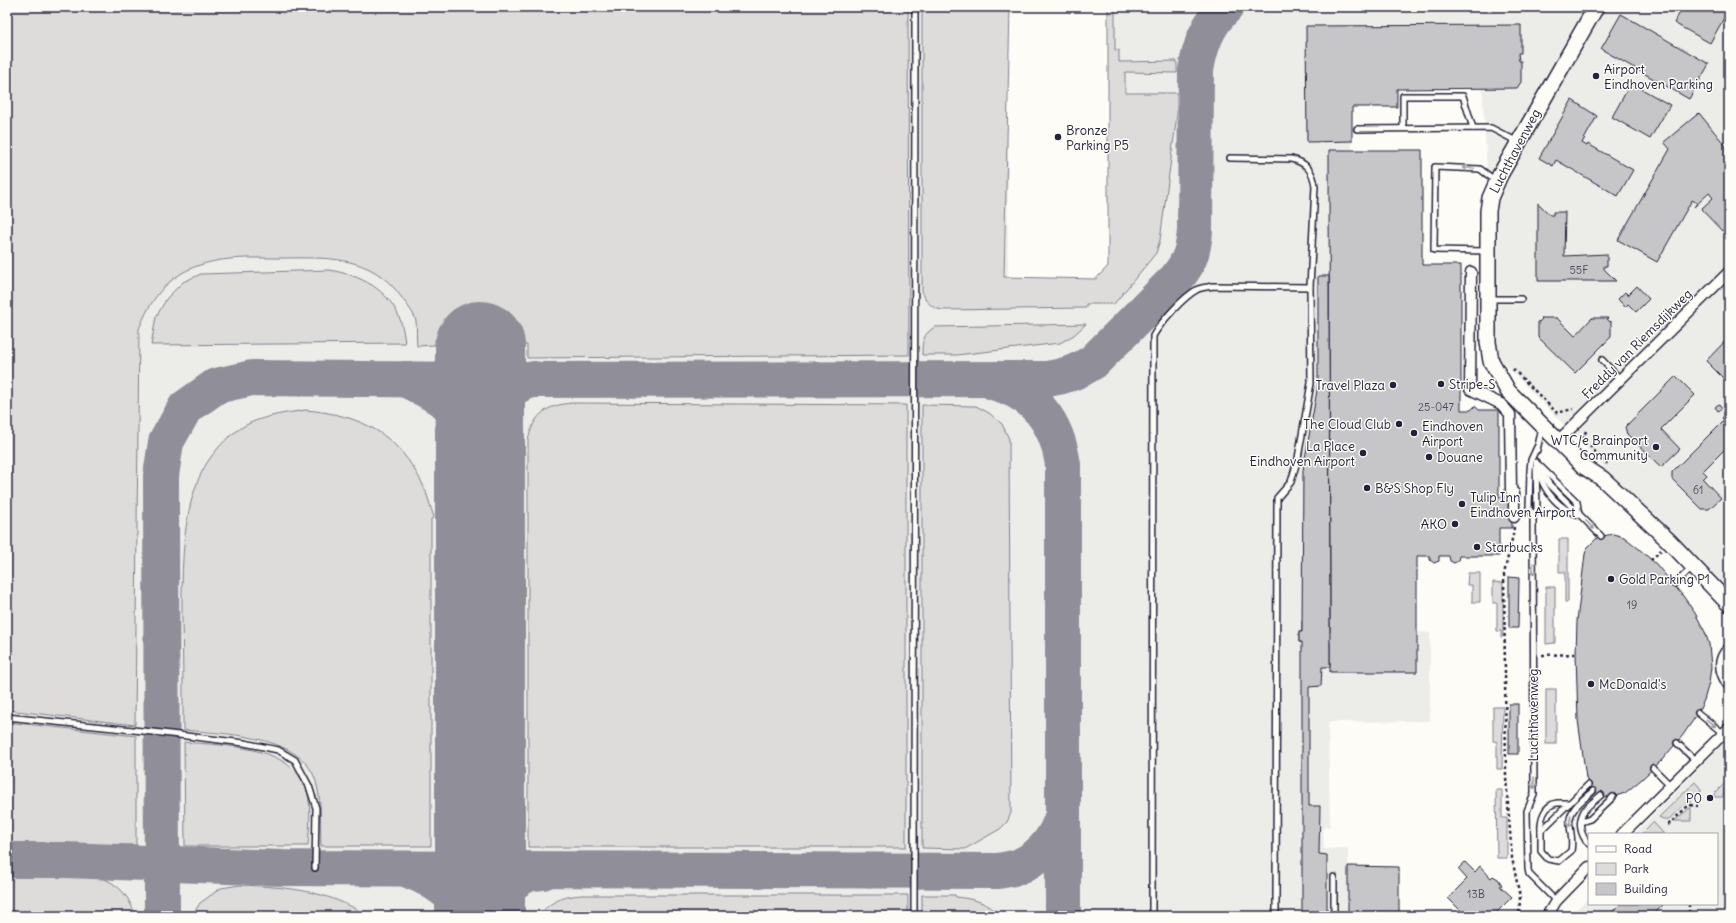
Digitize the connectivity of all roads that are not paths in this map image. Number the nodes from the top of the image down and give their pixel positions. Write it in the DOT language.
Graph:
graph roads {
  1 [pos="915,7"];
  2 [pos="1596,7"];
  3 [pos="1403,128"];
  4 [pos="1473,128"];
  5 [pos="1357,129"];
  6 [pos="1518,142"];
  7 [pos="1230,158"];
  8 [pos="1497,182"];
  9 [pos="1488,250"];
  10 [pos="1471,272"];
  11 [pos="1729,272"];
  12 [pos="1310,287"];
  13 [pos="1488,299"];
  14 [pos="1521,299"];
  15 [pos="1602,360"];
  16 [pos="1506,372"];
  17 [pos="1620,379"];
  18 [pos="1542,425"];
  19 [pos="1564,435"];
  20 [pos="1537,447"];
  21 [pos="1536,462"];
  22 [pos="1603,479"];
  23 [pos="1580,515"];
  24 [pos="1533,516"];
  25 [pos="1514,517"];
  26 [pos="1601,536"];
  27 [pos="1693,567"];
  28 [pos="1674,584"];
  29 [pos="1729,604"];
  30 [pos="1729,652"];
  31 [pos="1729,681"];
  32 [pos="1698,714"];
  33 [pos="7,717"];
  34 [pos="1726,731"];
  35 [pos="1677,743"];
  36 [pos="1696,761"];
  37 [pos="1653,768"];
  38 [pos="1588,785"];
  39 [pos="1671,786"];
  40 [pos="1593,791"];
  41 [pos="1601,795"];
  42 [pos="1612,797"];
  43 [pos="1570,803"];
  44 [pos="1581,822"];
  45 [pos="1580,830"];
  46 [pos="1541,831"];
  47 [pos="1623,833"];
  48 [pos="1571,835"];
  49 [pos="1588,843"];
  50 [pos="315,868"];
  51 [pos="1588,868"];
  52 [pos="1334,877"];
  53 [pos="1556,901"];
  54 [pos="914,916"];
  55 [pos="1152,916"];
  56 [pos="1276,916"];
  57 [pos="1334,916"];
  58 [pos="1547,916"];
  1 -- 54 [label="lane"];
  2 -- 6 [label="street, Luchthavenweg"];
  3 -- 4 [label="lane"];
  3 -- 4 [label="lane"];
  3 -- 5 [label="lane"];
  4 -- 6 [label="lane"];
  6 -- 8 [label="street, Luchthavenweg"];
  7 -- 12 [label="lane"];
  8 -- 9 [label="street, Luchthavenweg"];
  8 -- 9 [label="lane, one-way"];
  9 -- 13 [label="street, Luchthavenweg"];
  10 -- 25 [label="street"];
  11 -- 17 [label="street, Freddy van Riemsdijkweg"];
  12 -- 55 [label="lane"];
  12 -- 56 [label="lane"];
  13 -- 14 [label="lane"];
  13 -- 16 [label="street, Luchthavenweg"];
  15 -- 17 [label="lane"];
  16 -- 18 [label="street, Luchthavenweg"];
  16 -- 19 [label="street, Luchthavenweg"];
  17 -- 19 [label="street, Freddy van Riemsdijkweg"];
  18 -- 20 [label="lane, Luchthavenweg"];
  18 -- 22 [label="street, Luchthavenweg"];
  19 -- 22 [label="street, Luchthavenweg"];
  20 -- 21 [label="lane, Luchthavenweg"];
  20 -- 24 [label="lane, Luchthavenweg"];
  21 -- 23 [label="lane, Luchthavenweg"];
  21 -- 23 [label="lane, Luchthavenweg"];
  21 -- 24 [label="lane, Luchthavenweg"];
  22 -- 27 [label="street, Luchthavenweg"];
  23 -- 26 [label="lane, Luchthavenweg, one-way"];
  24 -- 53 [label="lane, Luchthavenweg, one-way"];
  27 -- 28 [label="lane"];
  27 -- 29 [label="street, Luchthavenweg"];
  30 -- 31 [label="street"];
  32 -- 34 [label="lane, one-way"];
  33 -- 50 [label="lane"];
  34 -- 36 [label="street"];
  35 -- 36 [label="lane"];
  36 -- 39 [label="street"];
  37 -- 39 [label="lane"];
  38 -- 43 [label="lane"];
  39 -- 47 [label="street"];
  40 -- 48 [label="lane, one-way"];
  41 -- 44 [label="lane"];
  42 -- 44 [label="lane"];
  43 -- 46 [label="lane"];
  43 -- 46 [label="lane"];
  44 -- 45 [label="lane"];
  45 -- 48 [label="lane"];
  45 -- 49 [label="lane"];
  46 -- 48 [label="lane"];
  51 -- 53 [label="street"];
  52 -- 57 [label="lane"];
  53 -- 58 [label="street"];
}
